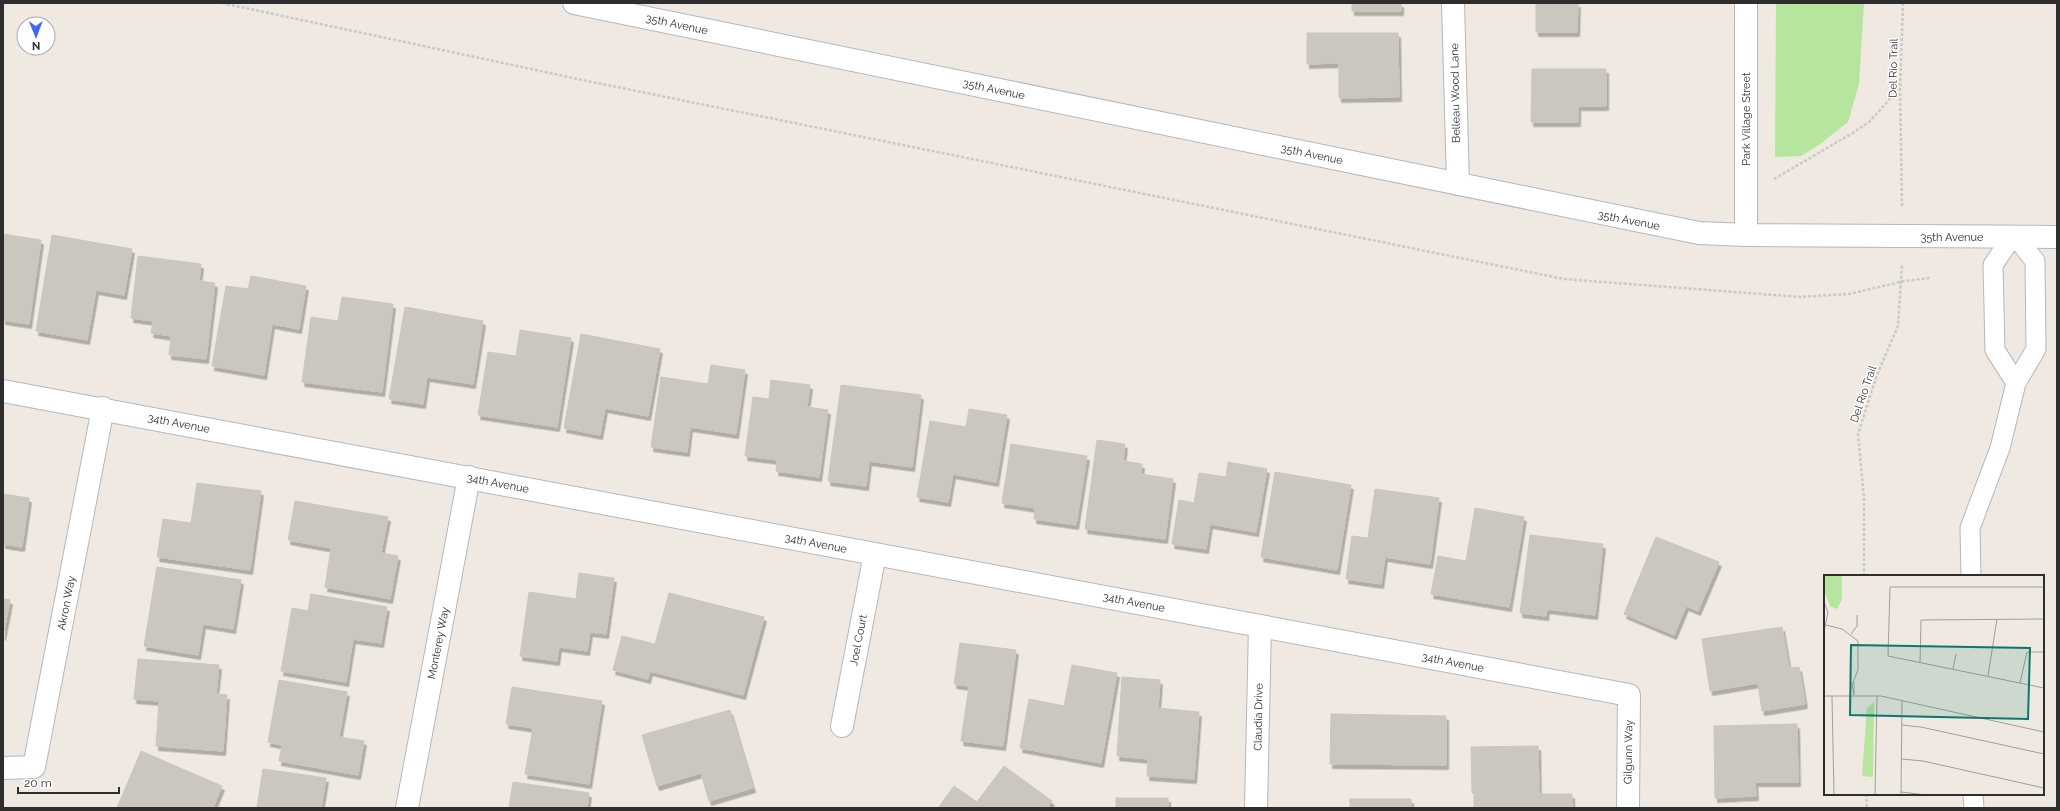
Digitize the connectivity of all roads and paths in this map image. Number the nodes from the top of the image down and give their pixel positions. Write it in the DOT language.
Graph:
graph roads {
  1 [pos="222,3"];
  2 [pos="574,3"];
  3 [pos="1453,3"];
  4 [pos="1746,3"];
  5 [pos="1903,3"];
  6 [pos="1900,89"];
  7 [pos="1458,184"];
  8 [pos="1746,195"];
  9 [pos="1902,205"];
  10 [pos="1746,235"];
  11 [pos="2014,237"];
  12 [pos="2057,237"];
  13 [pos="1902,269"];
  14 [pos="1930,278"];
  15 [pos="1902,282"];
  16 [pos="2016,383"];
  17 [pos="3,391"];
  18 [pos="103,408"];
  19 [pos="469,477"];
  20 [pos="875,554"];
  21 [pos="1864,575"];
  22 [pos="1971,575"];
  23 [pos="1260,626"];
  24 [pos="1629,695"];
  25 [pos="842,726"];
  26 [pos="3,768"];
  27 [pos="1866,795"];
  28 [pos="1974,795"];
  29 [pos="407,808"];
  30 [pos="1256,808"];
  31 [pos="1628,808"];
  32 [pos="1867,808"];
  33 [pos="1974,808"];
  1 -- 15 [label="path"];
  2 -- 7 [label="street, 35th Avenue"];
  3 -- 7 [label="street, Belleau Wood Lane"];
  4 -- 8 [label="street, Park Village Street"];
  5 -- 6 [label="path, Del Rio Trail"];
  6 -- 8 [label="path"];
  6 -- 9 [label="path, Del Rio Trail"];
  7 -- 10 [label="street, 35th Avenue"];
  8 -- 10 [label="street, Park Village Street"];
  10 -- 11 [label="street, 35th Avenue"];
  11 -- 12 [label="street, 35th Avenue"];
  11 -- 16 [label="lane"];
  11 -- 16 [label="lane"];
  13 -- 15 [label="path, Del Rio Trail"];
  14 -- 15 [label="path"];
  15 -- 21 [label="path, Del Rio Trail"];
  16 -- 22 [label="lane"];
  17 -- 18 [label="street, 34th Avenue"];
  18 -- 19 [label="street, 34th Avenue"];
  18 -- 26 [label="street, Akron Way"];
  19 -- 20 [label="street, 34th Avenue"];
  19 -- 29 [label="street, Monterey Way"];
  20 -- 23 [label="street, 34th Avenue"];
  20 -- 25 [label="street, Joel Court"];
  23 -- 24 [label="street, 34th Avenue"];
  23 -- 30 [label="street, Claudia Drive"];
  24 -- 31 [label="street, Gilgunn Way"];
  27 -- 32 [label="path"];
  28 -- 33 [label="lane"];
}
